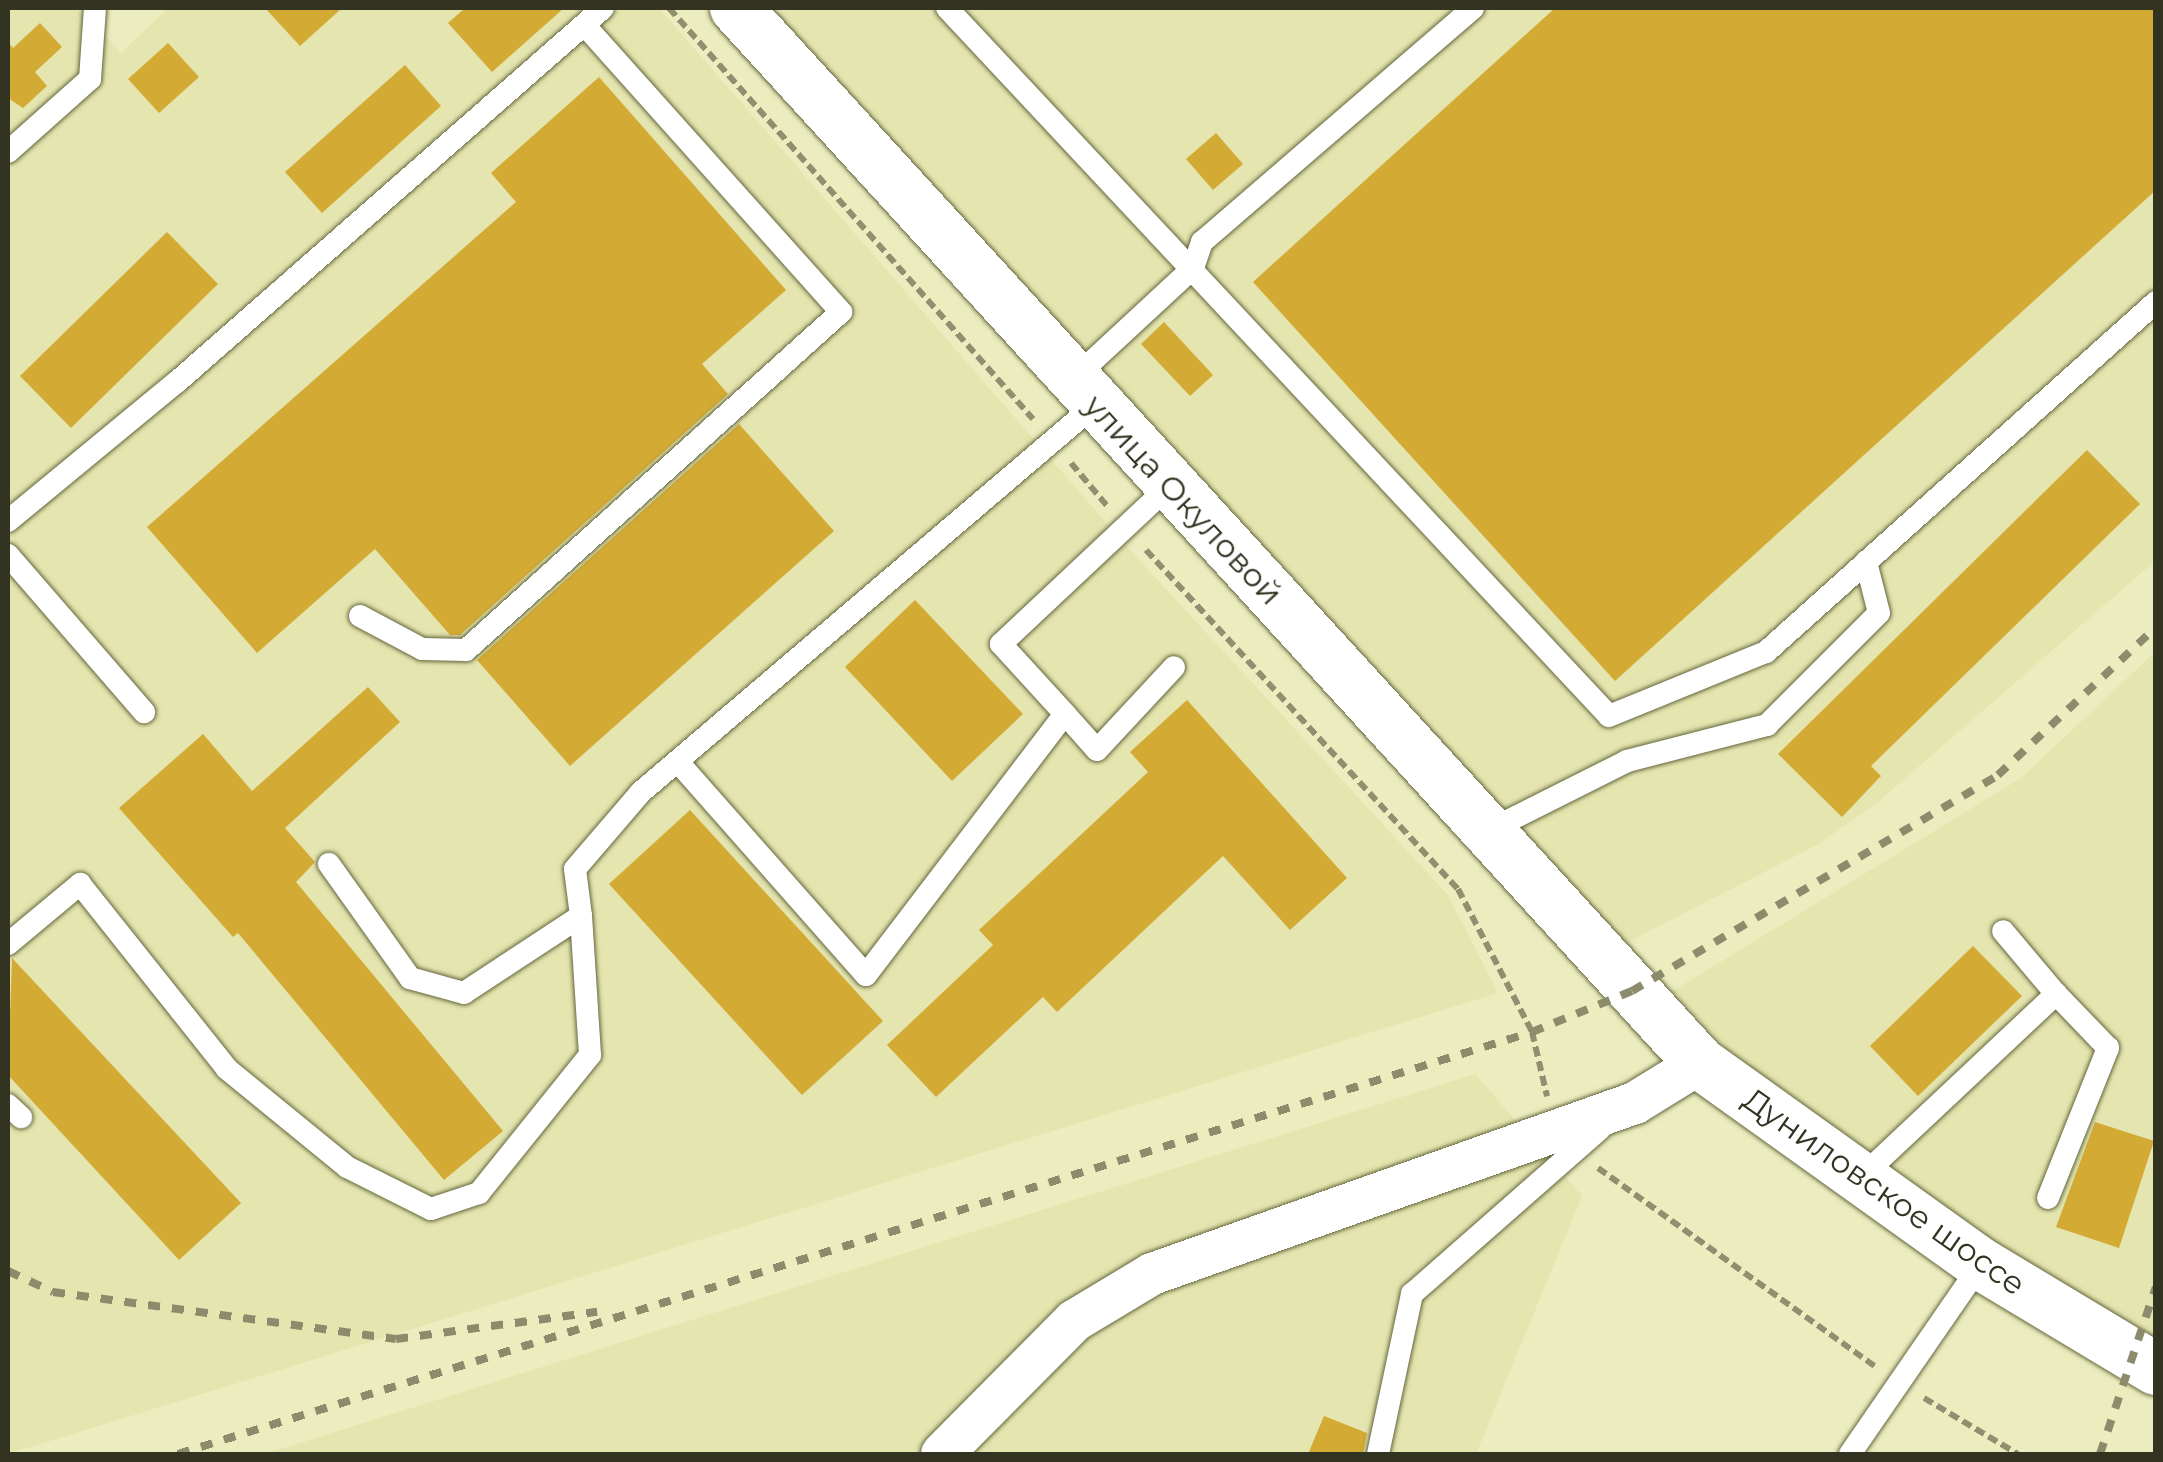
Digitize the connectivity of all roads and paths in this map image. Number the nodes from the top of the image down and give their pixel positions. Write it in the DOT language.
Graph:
graph roads {
  1 [pos="95,8"];
  2 [pos="603,8"];
  3 [pos="669,8"];
  4 [pos="736,8"];
  5 [pos="947,8"];
  6 [pos="1474,8"];
  7 [pos="584,26"];
  8 [pos="8,152"];
  9 [pos="1193,268"];
  10 [pos="2156,302"];
  11 [pos="1084,392"];
  12 [pos="1050,439"];
  13 [pos="1168,487"];
  14 [pos="8,520"];
  15 [pos="1124,526"];
  16 [pos="8,555"];
  17 [pos="1866,562"];
  18 [pos="360,616"];
  19 [pos="1174,668"];
  20 [pos="144,712"];
  21 [pos="1065,714"];
  22 [pos="678,762"];
  23 [pos="1490,830"];
  24 [pos="329,864"];
  25 [pos="581,916"];
  26 [pos="2002,931"];
  27 [pos="8,944"];
  28 [pos="1632,990"];
  29 [pos="2056,994"];
  30 [pos="1700,1063"];
  31 [pos="1563,1138"];
  32 [pos="1858,1180"];
  33 [pos="2048,1198"];
  34 [pos="1981,1264"];
  35 [pos="2156,1369"];
  36 [pos="1900,1384"];
  37 [pos="942,1454"];
  38 [pos="1378,1454"];
  39 [pos="1850,1454"];
  40 [pos="2018,1454"];
  1 -- 8 [label="lane"];
  2 -- 7 [label="lane"];
  3 -- 12 [label="path"];
  4 -- 11 [label="street, улица Окуловой"];
  5 -- 9 [label="lane"];
  6 -- 9 [label="lane"];
  7 -- 14 [label="lane"];
  7 -- 18 [label="lane"];
  9 -- 11 [label="lane"];
  9 -- 17 [label="lane"];
  10 -- 17 [label="lane"];
  11 -- 12 [label="lane"];
  11 -- 13 [label="street, улица Окуловой"];
  12 -- 15 [label="path"];
  12 -- 22 [label="lane"];
  13 -- 15 [label="lane"];
  13 -- 23 [label="street, улица Окуловой"];
  15 -- 21 [label="lane"];
  15 -- 31 [label="path"];
  16 -- 20 [label="lane"];
  17 -- 23 [label="lane"];
  19 -- 21 [label="lane"];
  21 -- 22 [label="lane"];
  22 -- 25 [label="lane"];
  23 -- 28 [label="street, улица Окуловой"];
  24 -- 25 [label="lane"];
  25 -- 27 [label="lane"];
  26 -- 29 [label="lane"];
  28 -- 30 [label="street, Дуниловское шоссе"];
  29 -- 32 [label="lane"];
  29 -- 33 [label="lane"];
  30 -- 31 [label="street"];
  30 -- 32 [label="street, Дуниловское шоссе"];
  31 -- 36 [label="path"];
  31 -- 37 [label="street"];
  31 -- 38 [label="lane"];
  32 -- 34 [label="street, Дуниловское шоссе"];
  34 -- 35 [label="street, Дуниловское шоссе"];
  34 -- 36 [label="lane"];
  36 -- 39 [label="lane"];
  36 -- 40 [label="path"];
}
